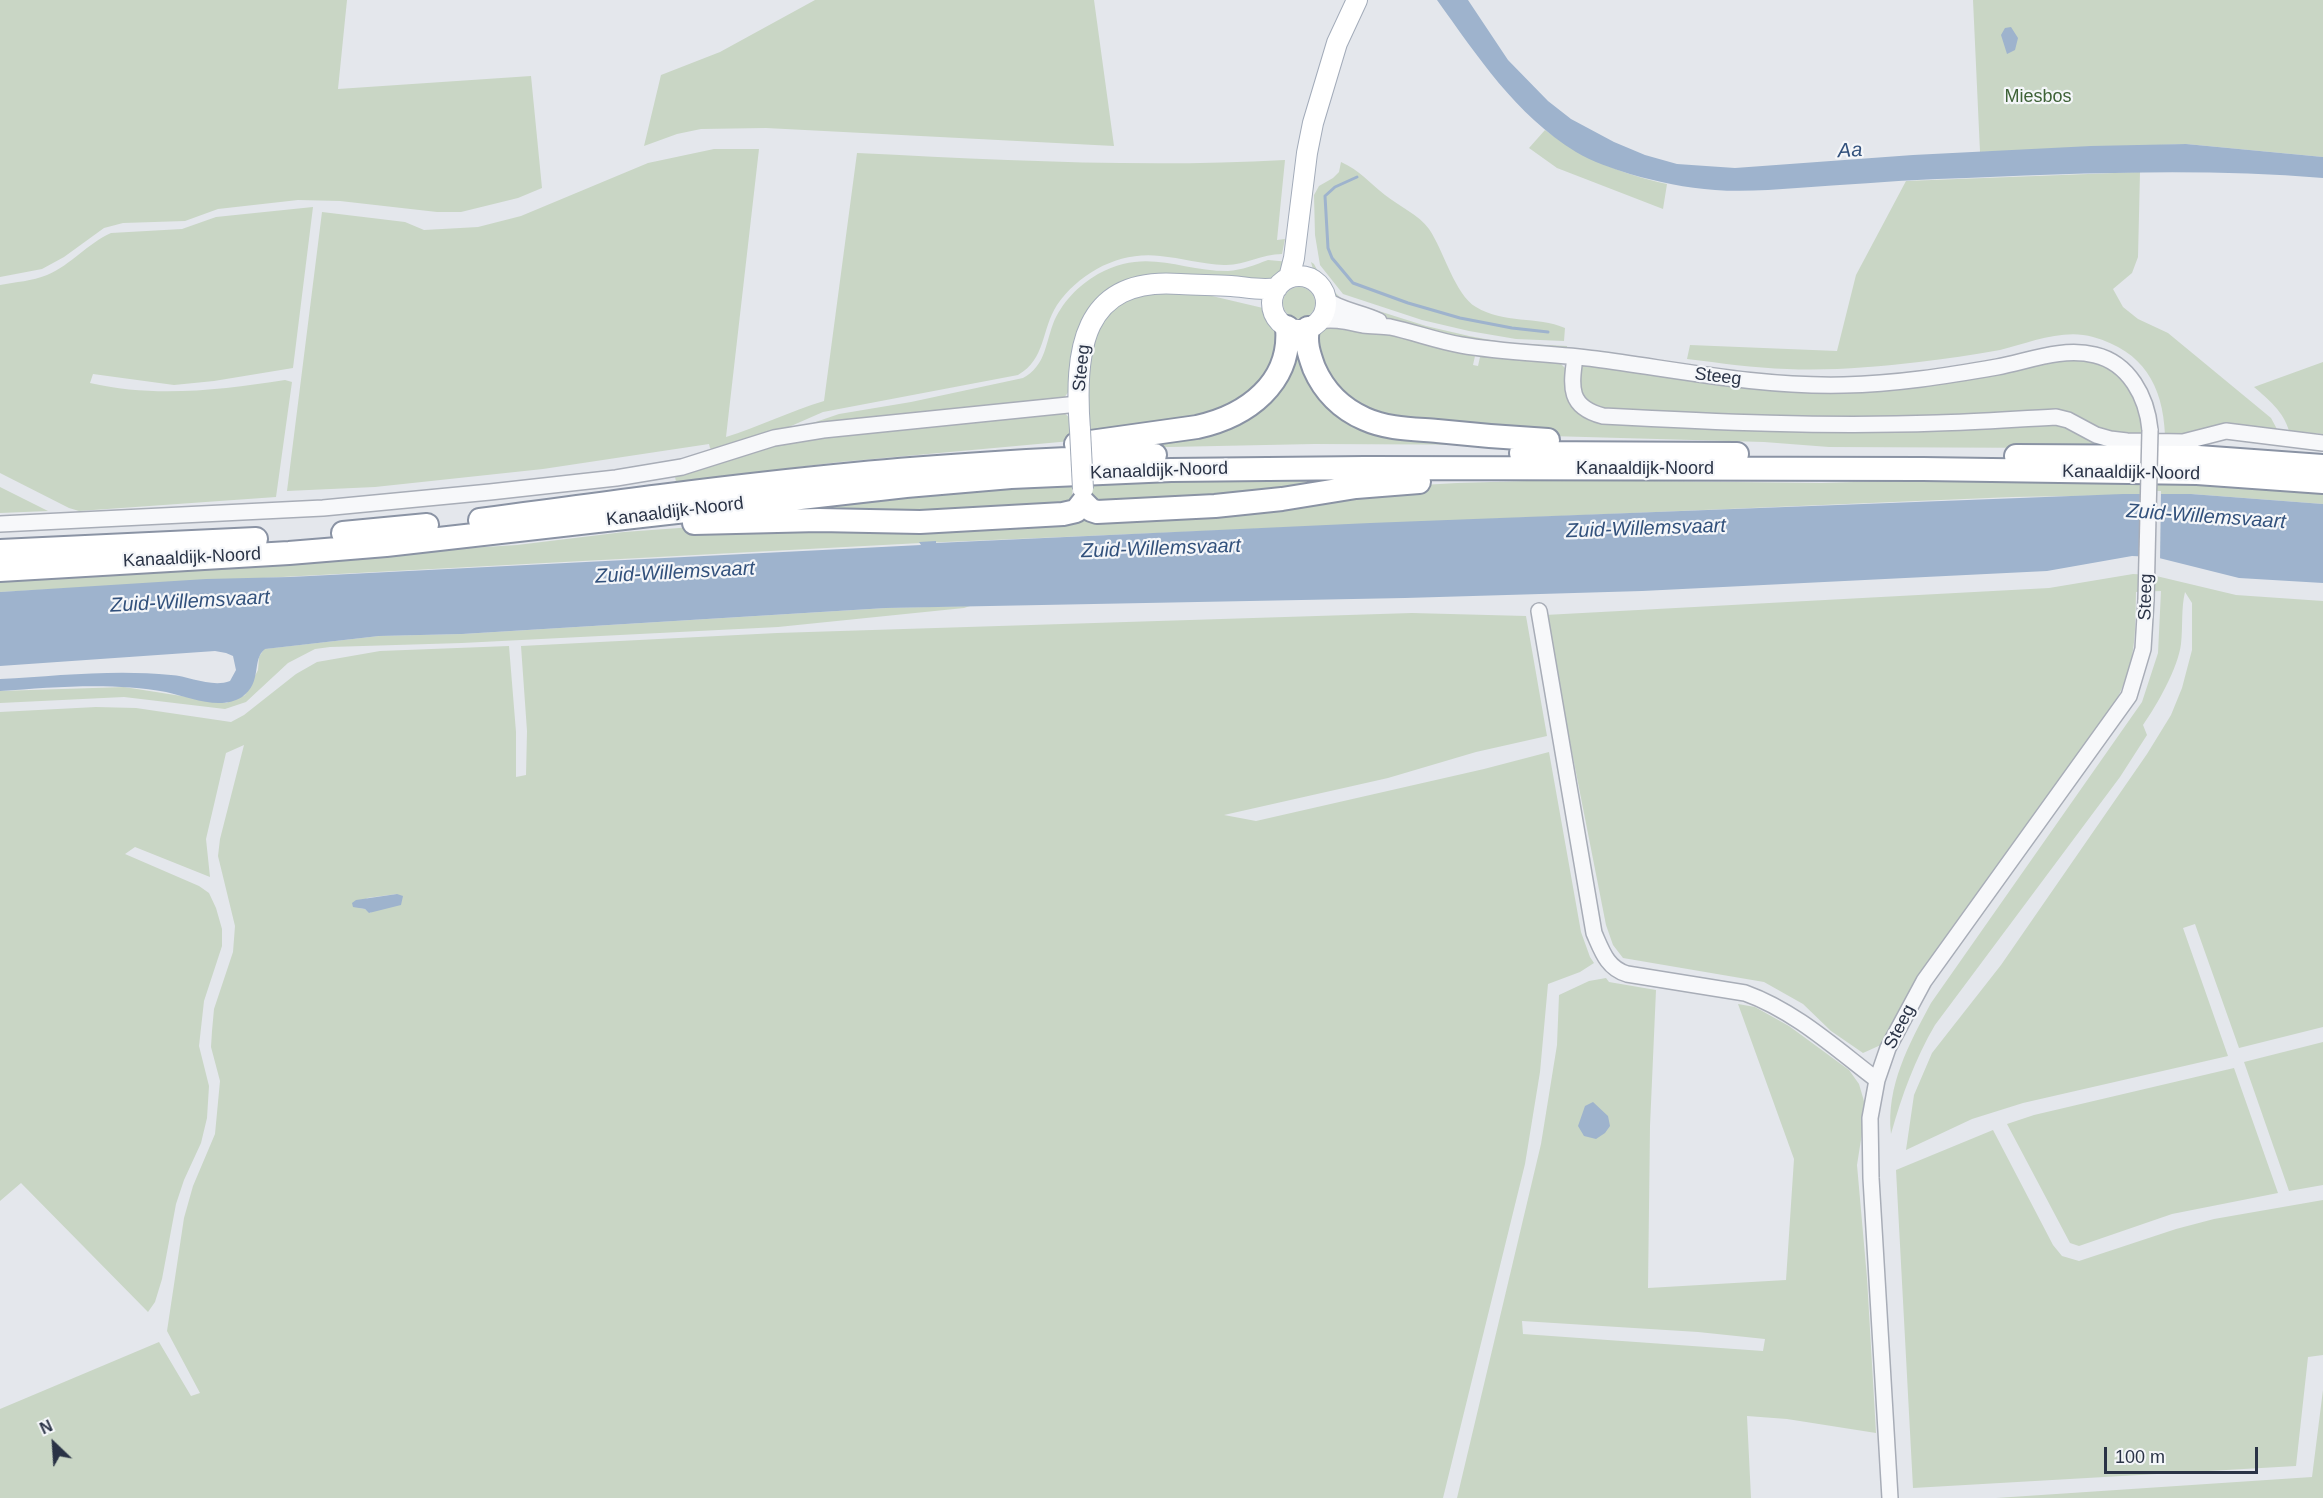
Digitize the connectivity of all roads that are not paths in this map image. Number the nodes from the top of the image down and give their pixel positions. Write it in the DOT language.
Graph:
graph roads {
  1 [pos="1357,0"];
  2 [pos="1301,213"];
  3 [pos="1310,279"];
  4 [pos="1283,283"];
  5 [pos="1201,286"];
  6 [pos="1325,299"];
  7 [pos="1297,321"];
  8 [pos="1389,327"];
  9 [pos="1575,357"];
  10 [pos="1078,404"];
  11 [pos="2323,443"];
  12 [pos="1632,453"];
  13 [pos="944,466"];
  14 [pos="2323,466"];
  15 [pos="1585,469"];
  16 [pos="2323,482"];
  17 [pos="1083,496"];
  18 [pos="596,522"];
  19 [pos="0,524"];
  20 [pos="0,551"];
  21 [pos="0,570"];
  22 [pos="1539,611"];
  23 [pos="1877,1080"];
  24 [pos="1890,1498"];
  1 -- 2 [label="main road"];
  2 -- 3 [label="main road"];
  2 -- 4 [label="main road"];
  3 -- 4 [label="main road"];
  3 -- 6 [label="main road"];
  4 -- 5 [label="main road, Steeg"];
  4 -- 7 [label="main road"];
  5 -- 7 [label="main road, Steeg"];
  5 -- 10 [label="main road, Steeg"];
  6 -- 7 [label="main road"];
  6 -- 8 [label="street, Steeg"];
  7 -- 8 [label="street, Steeg"];
  7 -- 12 [label="highway"];
  7 -- 13 [label="highway"];
  8 -- 9 [label="street, Steeg"];
  9 -- 11 [label="street, Kanaaldijk-Noord"];
  9 -- 23 [label="street, Steeg, bridge"];
  10 -- 17 [label="main road, Steeg, bridge"];
  10 -- 19 [label="street"];
  12 -- 13 [label="highway, Kanaaldijk-Noord"];
  12 -- 14 [label="highway, Kanaaldijk-Noord"];
  13 -- 20 [label="highway, Kanaaldijk-Noord"];
  15 -- 16 [label="highway, Kanaaldijk-Noord"];
  15 -- 17 [label="highway"];
  15 -- 18 [label="highway, Kanaaldijk-Noord"];
  17 -- 18 [label="highway"];
  18 -- 21 [label="highway, Kanaaldijk-Noord"];
  22 -- 23 [label="street"];
  23 -- 24 [label="street, Steeg"];
}
